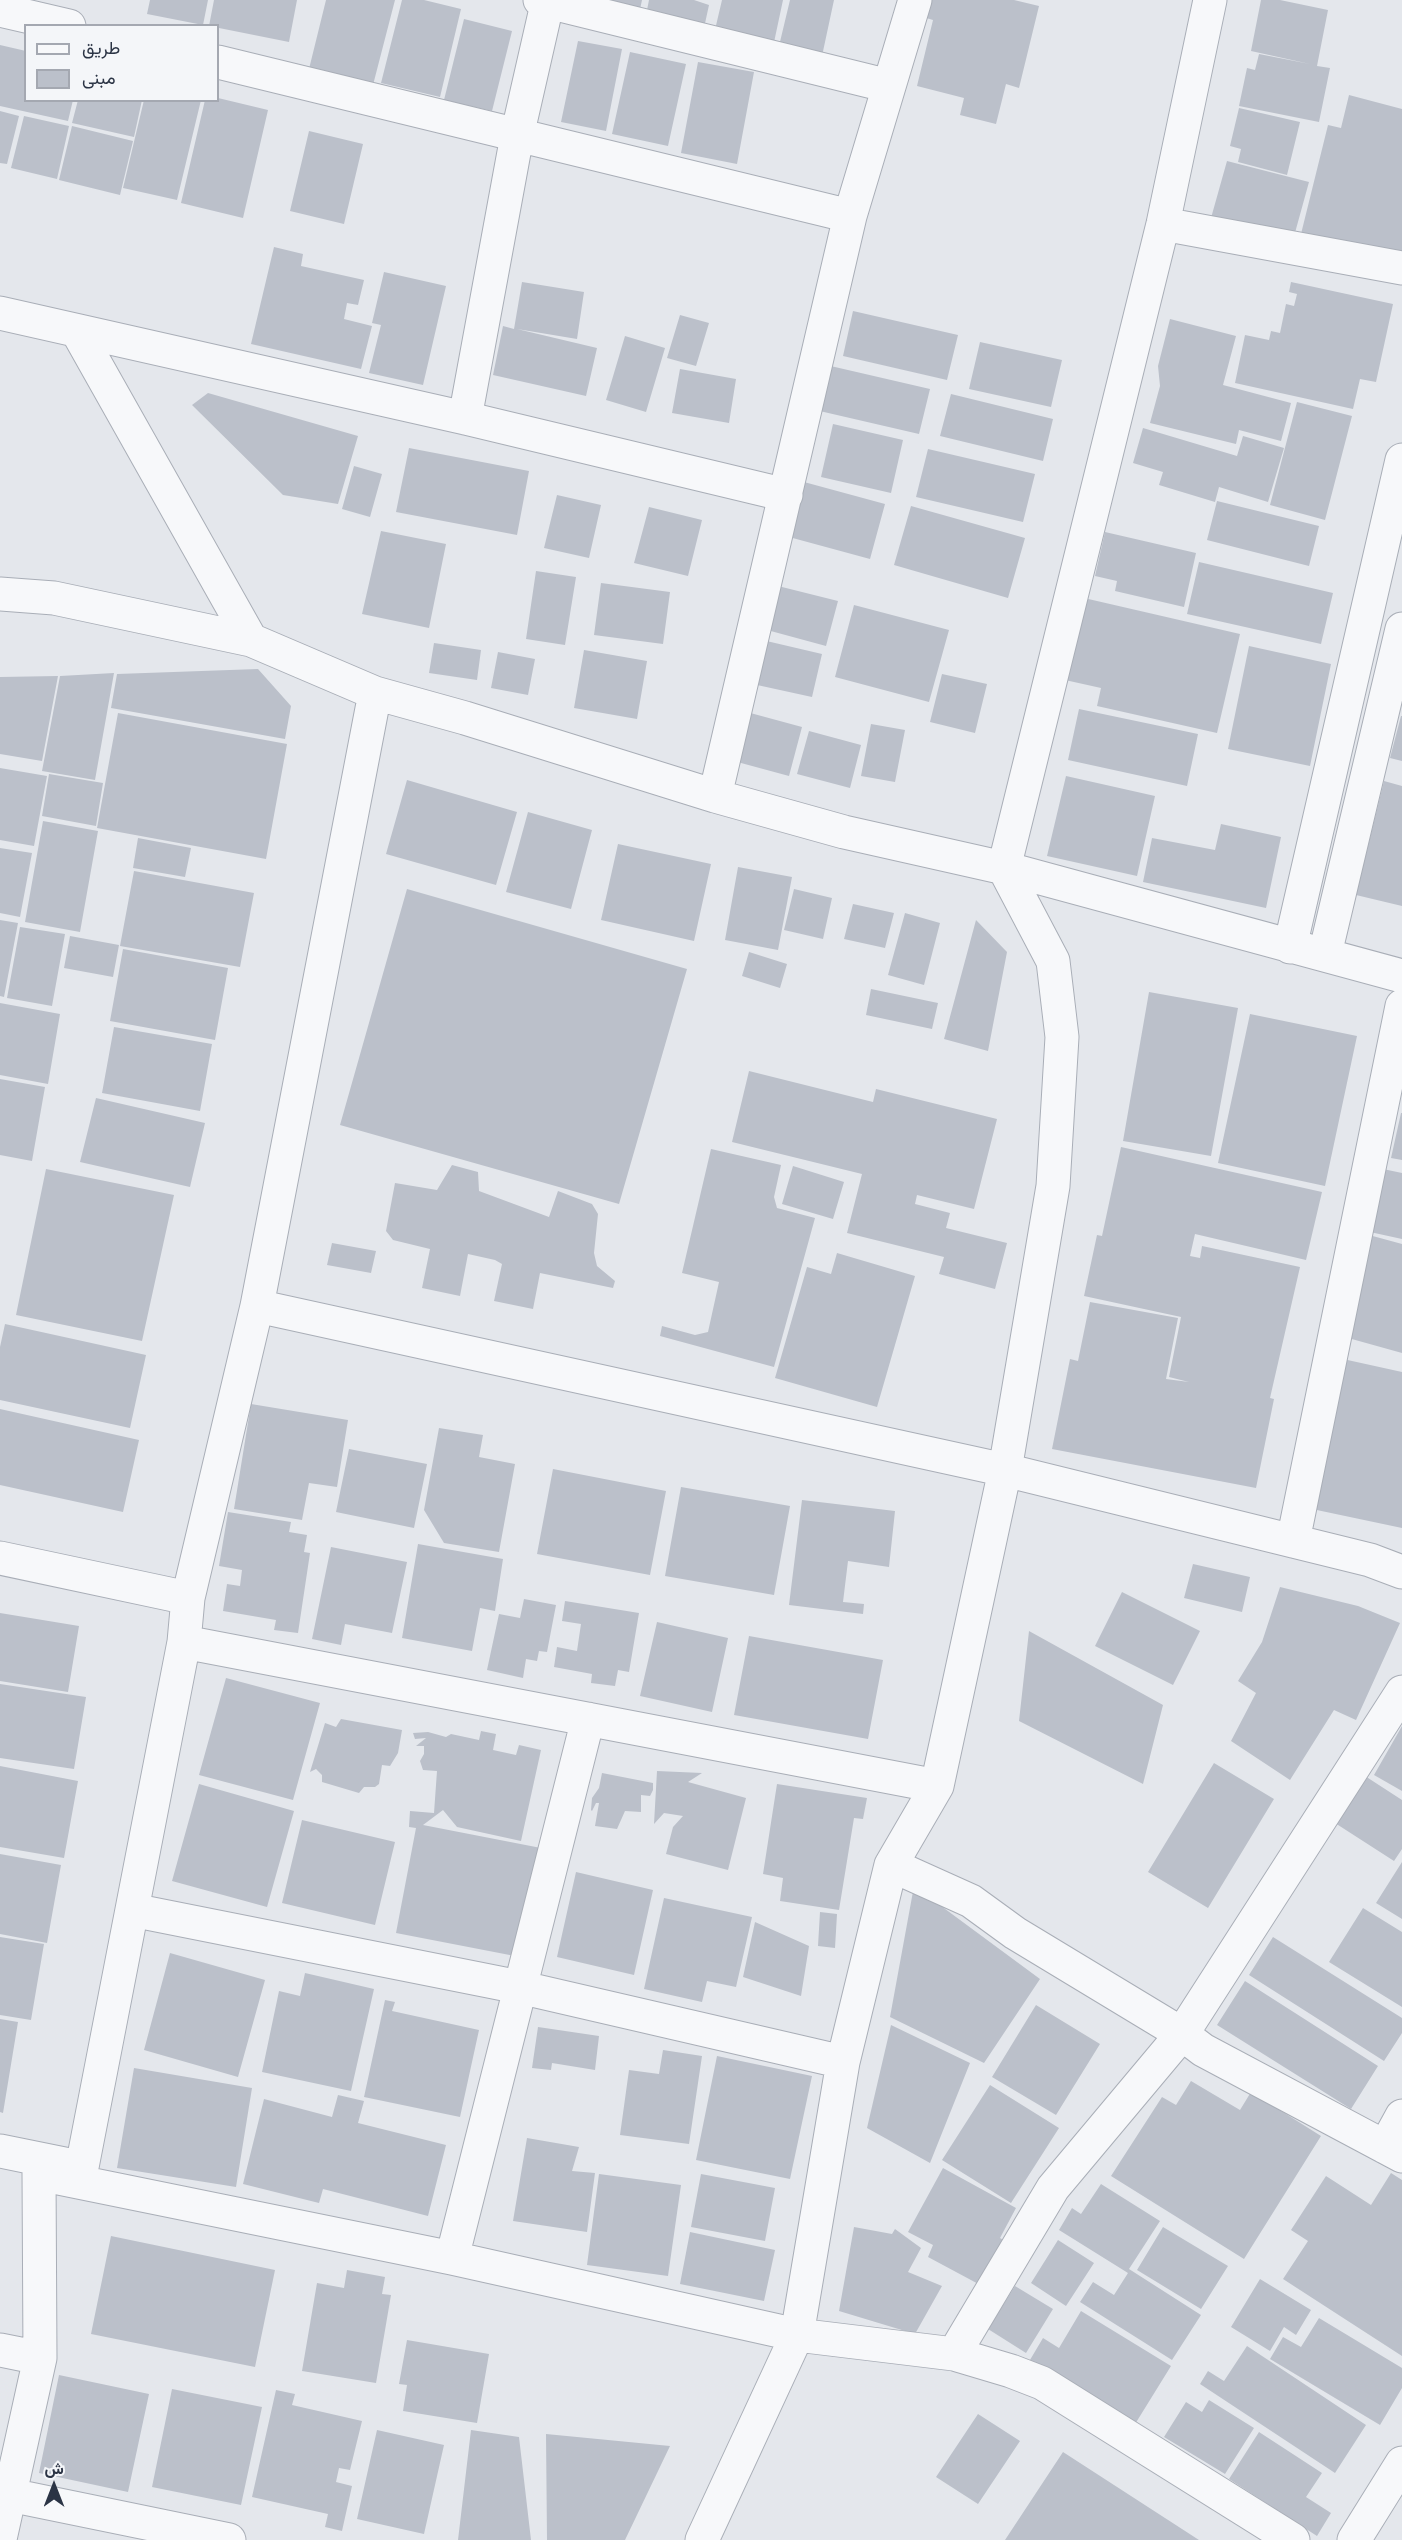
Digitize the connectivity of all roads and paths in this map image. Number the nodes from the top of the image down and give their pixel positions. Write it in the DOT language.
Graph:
graph roads {
  1 [pos="915,0"];
  2 [pos="1210,0"];
  3 [pos="545,1"];
  4 [pos="0,10"];
  5 [pos="68,17"];
  6 [pos="219,62"];
  7 [pos="889,86"];
  8 [pos="518,136"];
  9 [pos="850,216"];
  10 [pos="1163,224"];
  11 [pos="1402,268"];
  12 [pos="0,314"];
  13 [pos="77,331"];
  14 [pos="465,418"];
  15 [pos="1402,460"];
  16 [pos="786,495"];
  17 [pos="0,594"];
  18 [pos="1402,628"];
  19 [pos="251,640"];
  20 [pos="375,693"];
  21 [pos="715,796"];
  22 [pos="1004,868"];
  23 [pos="1290,947"];
  24 [pos="1325,954"];
  25 [pos="1402,975"];
  26 [pos="1402,1006"];
  27 [pos="256,1306"];
  28 [pos="1005,1470"];
  29 [pos="1293,1541"];
  30 [pos="0,1558"];
  31 [pos="1402,1572"];
  32 [pos="188,1598"];
  33 [pos="184,1642"];
  34 [pos="1402,1692"];
  35 [pos="588,1719"];
  36 [pos="937,1786"];
  37 [pos="891,1865"];
  38 [pos="132,1910"];
  39 [pos="519,1987"];
  40 [pos="1182,2034"];
  41 [pos="843,2062"];
  42 [pos="1402,2116"];
  43 [pos="0,2151"];
  44 [pos="1394,2152"];
  45 [pos="82,2167"];
  46 [pos="39,2174"];
  47 [pos="452,2258"];
  48 [pos="796,2335"];
  49 [pos="0,2350"];
  50 [pos="954,2354"];
  51 [pos="40,2358"];
  52 [pos="1402,2463"];
  53 [pos="10,2495"];
  54 [pos="0,2539"];
  55 [pos="229,2540"];
  56 [pos="702,2540"];
  57 [pos="1293,2540"];
  58 [pos="1354,2540"];
  1 -- 7 [label="street"];
  2 -- 10 [label="street"];
  3 -- 7 [label="street"];
  3 -- 8 [label="street"];
  4 -- 5 [label="street"];
  6 -- 8 [label="street"];
  7 -- 9 [label="street"];
  8 -- 9 [label="street"];
  8 -- 14 [label="street"];
  9 -- 16 [label="street"];
  10 -- 11 [label="street"];
  10 -- 22 [label="street"];
  12 -- 13 [label="street"];
  13 -- 14 [label="street"];
  13 -- 19 [label="street"];
  14 -- 16 [label="street"];
  15 -- 23 [label="street"];
  16 -- 21 [label="street"];
  17 -- 19 [label="street"];
  18 -- 24 [label="street"];
  19 -- 20 [label="street"];
  20 -- 21 [label="street"];
  20 -- 27 [label="street"];
  21 -- 22 [label="street"];
  22 -- 23 [label="street"];
  22 -- 28 [label="street"];
  23 -- 24 [label="street"];
  24 -- 25 [label="street"];
  26 -- 29 [label="street"];
  27 -- 28 [label="street"];
  27 -- 32 [label="street"];
  28 -- 29 [label="street"];
  28 -- 36 [label="street"];
  29 -- 31 [label="street"];
  30 -- 32 [label="street"];
  32 -- 33 [label="street"];
  33 -- 35 [label="street"];
  33 -- 38 [label="street"];
  34 -- 40 [label="street"];
  35 -- 36 [label="street"];
  35 -- 39 [label="street"];
  36 -- 37 [label="street"];
  37 -- 40 [label="street"];
  37 -- 41 [label="street"];
  38 -- 39 [label="street"];
  38 -- 45 [label="street"];
  39 -- 41 [label="street"];
  39 -- 47 [label="street"];
  40 -- 44 [label="street"];
  40 -- 50 [label="street"];
  41 -- 48 [label="street"];
  42 -- 44 [label="street"];
  43 -- 45 [label="street"];
  45 -- 46 [label="street"];
  46 -- 47 [label="street"];
  46 -- 51 [label="street"];
  47 -- 48 [label="street"];
  48 -- 50 [label="street"];
  48 -- 56 [label="street"];
  49 -- 51 [label="street"];
  50 -- 57 [label="street"];
  51 -- 53 [label="street"];
  52 -- 58 [label="street"];
  53 -- 54 [label="street"];
  53 -- 55 [label="street"];
}
